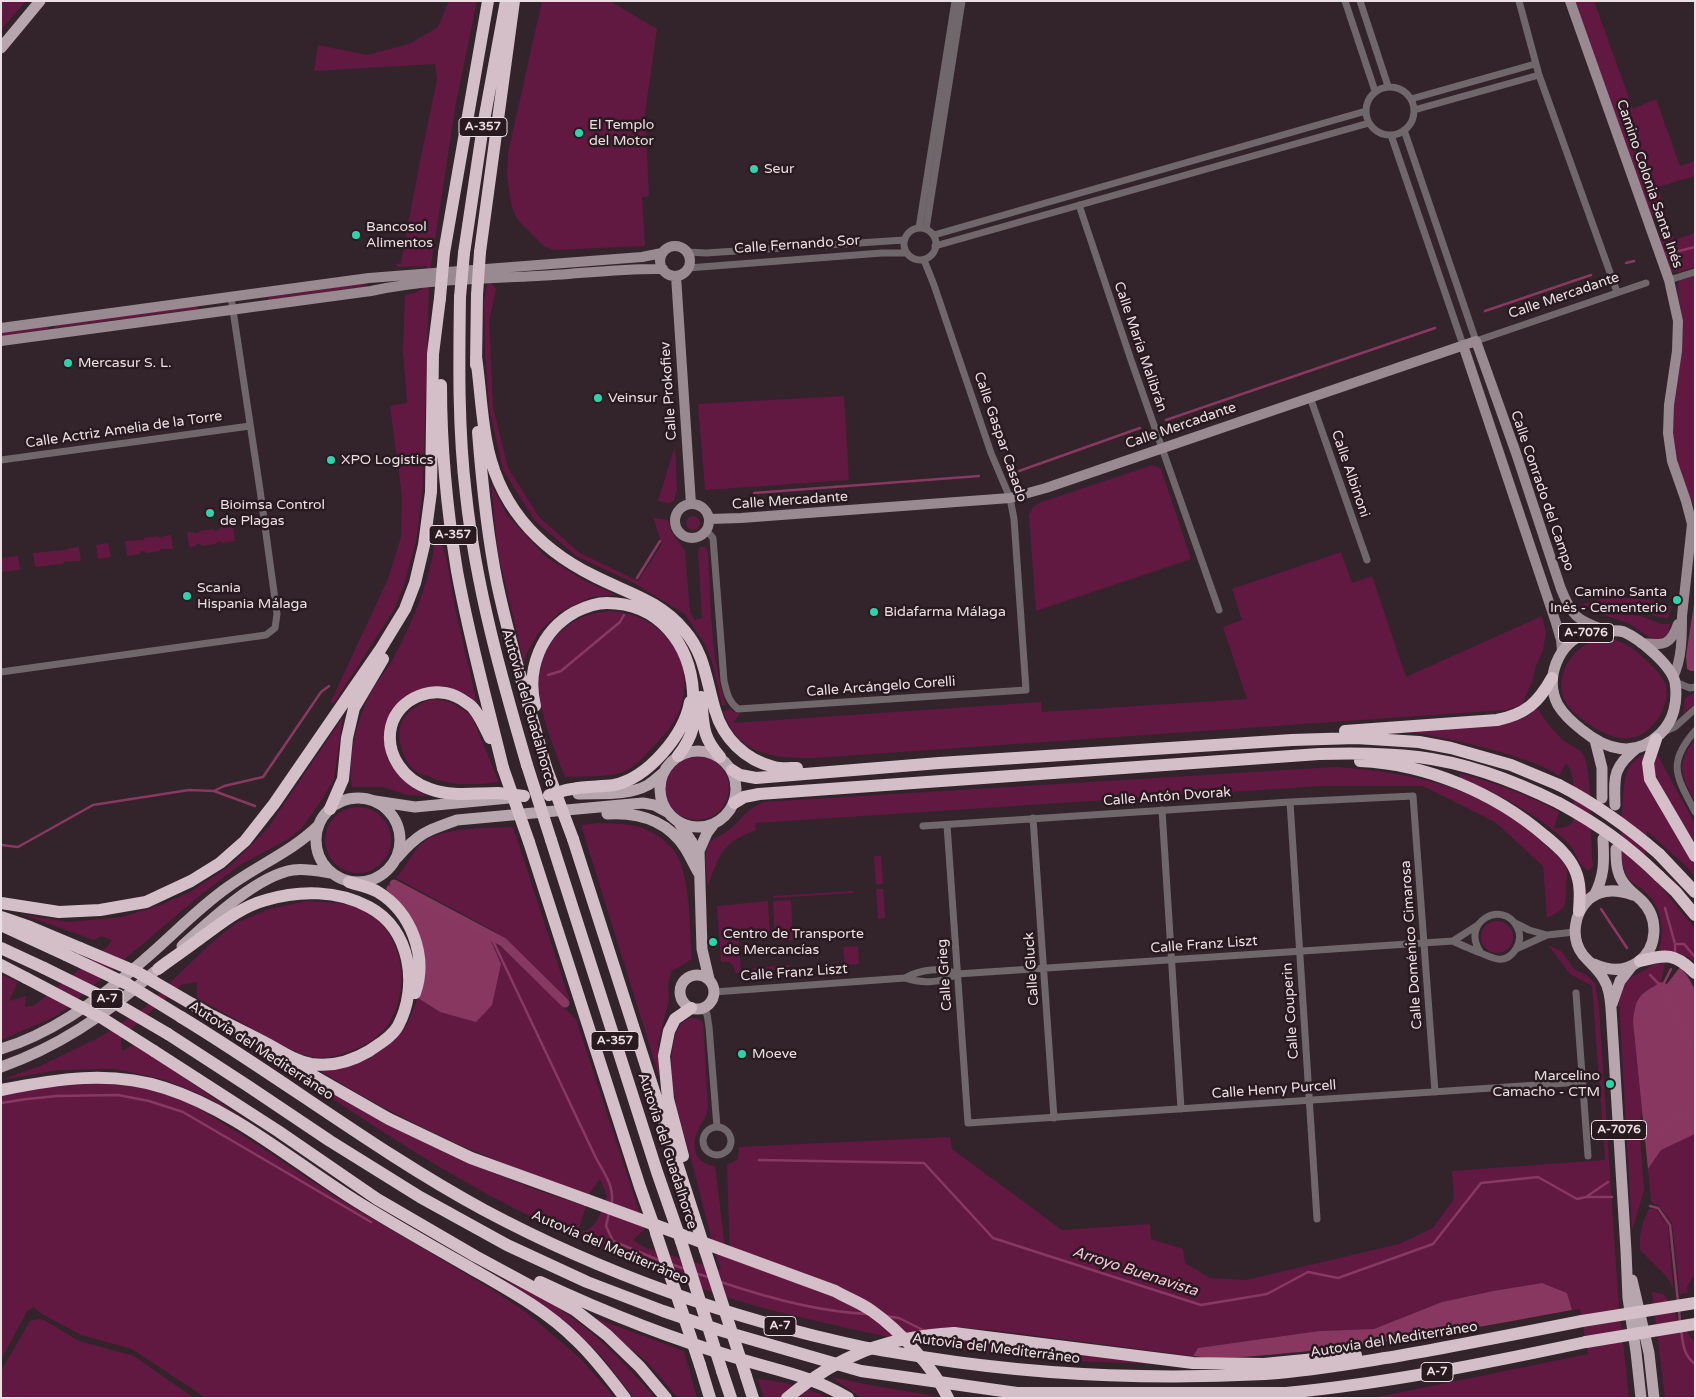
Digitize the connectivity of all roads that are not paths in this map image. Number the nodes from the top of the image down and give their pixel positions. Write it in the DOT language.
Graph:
graph roads {
  1 [pos="40,1"];
  2 [pos="488,1"];
  3 [pos="506,1"];
  4 [pos="514,1"];
  5 [pos="955,1"];
  6 [pos="962,1"];
  7 [pos="1345,1"];
  8 [pos="1360,1"];
  9 [pos="1518,1"];
  10 [pos="1570,1"];
  11 [pos="1,48"];
  12 [pos="1535,64"];
  13 [pos="1539,75"];
  14 [pos="1388,86"];
  15 [pos="1375,91"];
  16 [pos="1411,99"];
  17 [pos="1414,110"];
  18 [pos="1366,111"];
  19 [pos="1369,122"];
  20 [pos="1404,130"];
  21 [pos="1390,135"];
  22 [pos="1079,205"];
  23 [pos="922,229"];
  24 [pos="934,236"];
  25 [pos="904,240"];
  26 [pos="935,246"];
  27 [pos="687,252"];
  28 [pos="662,253"];
  29 [pos="907,253"];
  30 [pos="924,260"];
  31 [pos="688,268"];
  32 [pos="663,270"];
  33 [pos="1695,272"];
  34 [pos="456,275"];
  35 [pos="676,276"];
  36 [pos="1669,280"];
  37 [pos="1646,283"];
  38 [pos="1617,292"];
  39 [pos="231,297"];
  40 [pos="440,298"];
  41 [pos="233,309"];
  42 [pos="1,328"];
  43 [pos="1,341"];
  44 [pos="1476,341"];
  45 [pos="1463,346"];
  46 [pos="476,357"];
  47 [pos="1310,397"];
  48 [pos="250,426"];
  49 [pos="1161,448"];
  50 [pos="1,460"];
  51 [pos="1010,498"];
  52 [pos="691,504"];
  53 [pos="710,519"];
  54 [pos="707,531"];
  55 [pos="1367,560"];
  56 [pos="405,609"];
  57 [pos="1219,610"];
  58 [pos="1682,616"];
  59 [pos="685,630"];
  60 [pos="1605,631"];
  61 [pos="1641,644"];
  62 [pos="1562,651"];
  63 [pos="1,672"];
  64 [pos="1552,678"];
  65 [pos="692,680"];
  66 [pos="1674,680"];
  67 [pos="1695,686"];
  68 [pos="1026,690"];
  69 [pos="1695,710"];
  70 [pos="1695,730"];
  71 [pos="1659,735"];
  72 [pos="1292,740"];
  73 [pos="1594,740"];
  74 [pos="1638,747"];
  75 [pos="1318,754"];
  76 [pos="678,756"];
  77 [pos="720,757"];
  78 [pos="549,767"];
  79 [pos="503,768"];
  80 [pos="862,769"];
  81 [pos="732,770"];
  82 [pos="663,773"];
  83 [pos="549,795"];
  84 [pos="524,796"];
  85 [pos="1413,796"];
  86 [pos="1602,798"];
  87 [pos="376,801"];
  88 [pos="1290,802"];
  89 [pos="734,803"];
  90 [pos="1615,805"];
  91 [pos="330,808"];
  92 [pos="1162,810"];
  93 [pos="667,812"];
  94 [pos="1695,812"];
  95 [pos="530,814"];
  96 [pos="1034,818"];
  97 [pos="678,822"];
  98 [pos="319,825"];
  99 [pos="713,825"];
  100 [pos="947,825"];
  101 [pos="923,826"];
  102 [pos="1603,839"];
  103 [pos="1616,849"];
  104 [pos="1695,856"];
  105 [pos="397,858"];
  106 [pos="698,872"];
  107 [pos="331,873"];
  108 [pos="349,882"];
  109 [pos="1695,892"];
  110 [pos="1633,895"];
  111 [pos="1594,896"];
  112 [pos="1,903"];
  113 [pos="1579,911"];
  114 [pos="1695,915"];
  115 [pos="1,917"];
  116 [pos="1515,923"];
  117 [pos="1,925"];
  118 [pos="1478,925"];
  119 [pos="1575,932"];
  120 [pos="1547,935"];
  121 [pos="1453,941"];
  122 [pos="1425,942"];
  123 [pos="1,948"];
  124 [pos="702,949"];
  125 [pos="1516,949"];
  126 [pos="1300,950"];
  127 [pos="1481,953"];
  128 [pos="1172,959"];
  129 [pos="1593,964"];
  130 [pos="1636,964"];
  131 [pos="1,965"];
  132 [pos="1044,968"];
  133 [pos="158,969"];
  134 [pos="1695,973"];
  135 [pos="957,974"];
  136 [pos="690,976"];
  137 [pos="709,979"];
  138 [pos="714,992"];
  139 [pos="1576,993"];
  140 [pos="696,1008"];
  141 [pos="1611,1008"];
  142 [pos="213,1016"];
  143 [pos="397,1027"];
  144 [pos="1,1049"];
  145 [pos="1,1066"];
  146 [pos="1582,1082"];
  147 [pos="1,1090"];
  148 [pos="1435,1092"];
  149 [pos="1309,1099"];
  150 [pos="1181,1109"];
  151 [pos="1054,1118"];
  152 [pos="968,1123"];
  153 [pos="717,1127"];
  154 [pos="1588,1156"];
  155 [pos="689,1201"];
  156 [pos="1317,1219"];
  157 [pos="441,1236"];
  158 [pos="1626,1252"];
  159 [pos="1695,1303"];
  160 [pos="1695,1324"];
  161 [pos="1451,1347"];
  162 [pos="1286,1392"];
  163 [pos="625,1398"];
  164 [pos="666,1398"];
  165 [pos="710,1398"];
  166 [pos="731,1398"];
  167 [pos="753,1398"];
  168 [pos="787,1398"];
  169 [pos="848,1398"];
  170 [pos="948,1398"];
  171 [pos="1261,1398"];
  172 [pos="1641,1398"];
  173 [pos="1654,1398"];
  1 -- 11 [label="main road"];
  2 -- 40 [label="highway, A-357, bridge"];
  3 -- 166 [label="highway, Autovía del Guadalhorce / A-357, bridge"];
  4 -- 46 [label="highway, bridge"];
  5 -- 23 [label="street"];
  6 -- 23 [label="street"];
  7 -- 15 [label="street"];
  8 -- 14 [label="street"];
  9 -- 12 [label="street"];
  10 -- 36 [label="street, Camino Colonia Santa Inés"];
  12 -- 13 [label="street"];
  12 -- 16 [label="street"];
  13 -- 17 [label="street"];
  13 -- 38 [label="street"];
  14 -- 15 [label="street"];
  14 -- 16 [label="street"];
  15 -- 18 [label="street"];
  16 -- 17 [label="street"];
  17 -- 20 [label="street"];
  18 -- 19 [label="street"];
  18 -- 24 [label="street"];
  19 -- 21 [label="street"];
  19 -- 22 [label="street"];
  20 -- 21 [label="street"];
  20 -- 44 [label="street"];
  21 -- 45 [label="street"];
  22 -- 26 [label="street"];
  22 -- 49 [label="street, Calle María Malibrán"];
  23 -- 24 [label="street"];
  23 -- 25 [label="street"];
  24 -- 26 [label="street"];
  25 -- 27 [label="street, Calle Fernando Sor"];
  25 -- 29 [label="street"];
  26 -- 30 [label="street"];
  27 -- 28 [label="street"];
  27 -- 31 [label="street"];
  28 -- 32 [label="street"];
  28 -- 34 [label="street"];
  29 -- 30 [label="street"];
  29 -- 31 [label="street, Calle Fernando Sor"];
  30 -- 51 [label="street, Calle Gaspar Casado"];
  31 -- 35 [label="street"];
  32 -- 34 [label="street"];
  32 -- 35 [label="street"];
  33 -- 36 [label="street"];
  34 -- 39 [label="street"];
  34 -- 41 [label="street"];
  35 -- 52 [label="street, Calle Prokofiev"];
  36 -- 58 [label="street, Camino Colonia Santa Inés"];
  37 -- 38 [label="street, Calle Mercadante"];
  38 -- 44 [label="street, Calle Mercadante"];
  39 -- 41 [label="street"];
  39 -- 42 [label="street"];
  40 -- 56 [label="highway"];
  40 -- 79 [label="highway, A-357"];
  41 -- 43 [label="street"];
  41 -- 48 [label="street"];
  44 -- 45 [label="street, Calle Mercadante"];
  44 -- 60 [label="street, Calle Conrado del Campo"];
  45 -- 47 [label="street, Calle Mercadante"];
  45 -- 62 [label="street, Calle Conrado del Campo"];
  46 -- 59 [label="highway"];
  46 -- 78 [label="highway"];
  47 -- 49 [label="street, Calle Mercadante"];
  47 -- 55 [label="street, Calle Albinoni"];
  48 -- 50 [label="street, Calle Actriz Amelia de la Torre"];
  48 -- 63 [label="street"];
  49 -- 51 [label="street, Calle Mercadante"];
  49 -- 57 [label="street, Calle María Malibrán"];
  51 -- 53 [label="street, Calle Mercadante"];
  51 -- 68 [label="street, Calle Gaspar Casado"];
  52 -- 53 [label="street"];
  52 -- 54 [label="street"];
  53 -- 54 [label="street"];
  54 -- 68 [label="street, Calle Arcángelo Corelli"];
  56 -- 91 [label="highway"];
  56 -- 112 [label="highway"];
  58 -- 61 [label="street, Camino Colonia Santa Inés"];
  58 -- 66 [label="street, Camino Colonia Santa Inés"];
  59 -- 77 [label="highway"];
  59 -- 80 [label="highway"];
  60 -- 61 [label="main road, A-7076"];
  60 -- 62 [label="main road, A-7076"];
  61 -- 66 [label="main road, A-7076"];
  62 -- 64 [label="main road, A-7076"];
  64 -- 72 [label="highway"];
  64 -- 73 [label="main road, A-7076"];
  65 -- 76 [label="highway"];
  65 -- 78 [label="highway"];
  65 -- 83 [label="highway"];
  66 -- 67 [label="street"];
  66 -- 71 [label="main road"];
  69 -- 71 [label="street"];
  70 -- 94 [label="street"];
  71 -- 74 [label="main road, A-7076"];
  71 -- 104 [label="highway"];
  72 -- 80 [label="highway"];
  72 -- 109 [label="highway, bridge"];
  73 -- 74 [label="main road, A-7076"];
  73 -- 86 [label="main road"];
  74 -- 90 [label="main road, A-7076"];
  75 -- 89 [label="highway"];
  75 -- 113 [label="highway"];
  75 -- 114 [label="highway, bridge"];
  76 -- 77 [label="main road"];
  76 -- 82 [label="main road"];
  77 -- 81 [label="main road"];
  78 -- 155 [label="highway, bridge"];
  79 -- 84 [label="highway"];
  79 -- 165 [label="highway, A-357, bridge"];
  80 -- 81 [label="highway"];
  81 -- 89 [label="main road"];
  82 -- 83 [label="main road"];
  82 -- 93 [label="main road"];
  83 -- 84 [label="main road"];
  84 -- 87 [label="main road"];
  85 -- 88 [label="street, Calle Antón Dvorak"];
  85 -- 122 [label="street, Calle Doménico Cimarosa"];
  87 -- 91 [label="main road"];
  87 -- 105 [label="main road"];
  88 -- 92 [label="street, Calle Antón Dvorak"];
  88 -- 126 [label="street, Calle Couperin"];
  89 -- 99 [label="main road"];
  91 -- 98 [label="main road"];
  92 -- 96 [label="street, Calle Antón Dvorak"];
  92 -- 128 [label="street"];
  93 -- 95 [label="main road"];
  93 -- 97 [label="main road"];
  95 -- 105 [label="main road"];
  95 -- 106 [label="main road"];
  96 -- 100 [label="street, Calle Antón Dvorak"];
  96 -- 132 [label="street, Calle Gluck"];
  97 -- 99 [label="main road"];
  97 -- 106 [label="main road"];
  98 -- 107 [label="main road"];
  98 -- 144 [label="main road"];
  99 -- 106 [label="main road"];
  100 -- 101 [label="street, Calle Antón Dvorak"];
  100 -- 135 [label="street, Calle Grieg"];
  102 -- 111 [label="main road"];
  103 -- 110 [label="main road, A-7076"];
  105 -- 108 [label="main road"];
  106 -- 124 [label="main road"];
  107 -- 108 [label="main road"];
  107 -- 133 [label="main road"];
  108 -- 143 [label="highway"];
  110 -- 111 [label="main road"];
  110 -- 130 [label="main road, A-7076"];
  111 -- 113 [label="main road"];
  113 -- 119 [label="main road"];
  115 -- 142 [label="highway, bridge"];
  116 -- 118 [label="street, Calle Franz Liszt"];
  116 -- 120 [label="street, Calle Franz Liszt"];
  116 -- 125 [label="street"];
  117 -- 161 [label="highway, Autovía del Mediterráneo / A-7, bridge"];
  118 -- 121 [label="street, Calle Franz Liszt"];
  118 -- 127 [label="street"];
  119 -- 120 [label="street, Calle Franz Liszt"];
  119 -- 129 [label="main road, A-7076"];
  120 -- 125 [label="street, Calle Franz Liszt"];
  121 -- 122 [label="street, Calle Franz Liszt"];
  121 -- 127 [label="street, Calle Franz Liszt"];
  122 -- 126 [label="street, Calle Franz Liszt"];
  122 -- 148 [label="street, Calle Doménico Cimarosa"];
  123 -- 162 [label="highway, A-7, bridge"];
  124 -- 136 [label="main road"];
  124 -- 137 [label="main road"];
  125 -- 127 [label="street, Calle Franz Liszt"];
  126 -- 128 [label="street, Calle Franz Liszt"];
  126 -- 149 [label="street, Calle Couperin"];
  128 -- 132 [label="street, Calle Franz Liszt"];
  128 -- 150 [label="street"];
  129 -- 130 [label="main road"];
  129 -- 141 [label="main road, A-7076"];
  130 -- 134 [label="highway"];
  130 -- 141 [label="main road, A-7076"];
  131 -- 157 [label="highway, bridge"];
  132 -- 135 [label="street, Calle Franz Liszt"];
  132 -- 151 [label="street, Calle Gluck"];
  133 -- 143 [label="highway"];
  133 -- 145 [label="main road"];
  135 -- 138 [label="street, Calle Franz Liszt"];
  135 -- 152 [label="street, Calle Grieg"];
  136 -- 137 [label="main road"];
  136 -- 140 [label="main road"];
  137 -- 138 [label="main road"];
  138 -- 140 [label="main road"];
  139 -- 146 [label="street"];
  140 -- 153 [label="street"];
  140 -- 155 [label="highway"];
  141 -- 158 [label="main road, A-7076"];
  142 -- 143 [label="highway"];
  142 -- 170 [label="highway, bridge"];
  146 -- 148 [label="street, Calle Henry Purcell"];
  146 -- 154 [label="street"];
  147 -- 163 [label="highway"];
  148 -- 149 [label="street, Calle Henry Purcell"];
  149 -- 150 [label="street, Calle Henry Purcell"];
  149 -- 156 [label="street, Calle Couperin"];
  150 -- 151 [label="street, Calle Henry Purcell"];
  151 -- 152 [label="street, Calle Henry Purcell"];
  153 -- 153 [label="street"];
  155 -- 167 [label="highway, bridge"];
  157 -- 164 [label="highway"];
  157 -- 169 [label="highway"];
  158 -- 172 [label="main road, A-7076"];
  158 -- 173 [label="main road, A-7076"];
  159 -- 161 [label="highway, Autovía del Mediterráneo / A-7, bridge"];
  160 -- 162 [label="highway, A-7, bridge"];
  161 -- 168 [label="highway, bridge"];
  162 -- 171 [label="highway"];
}
